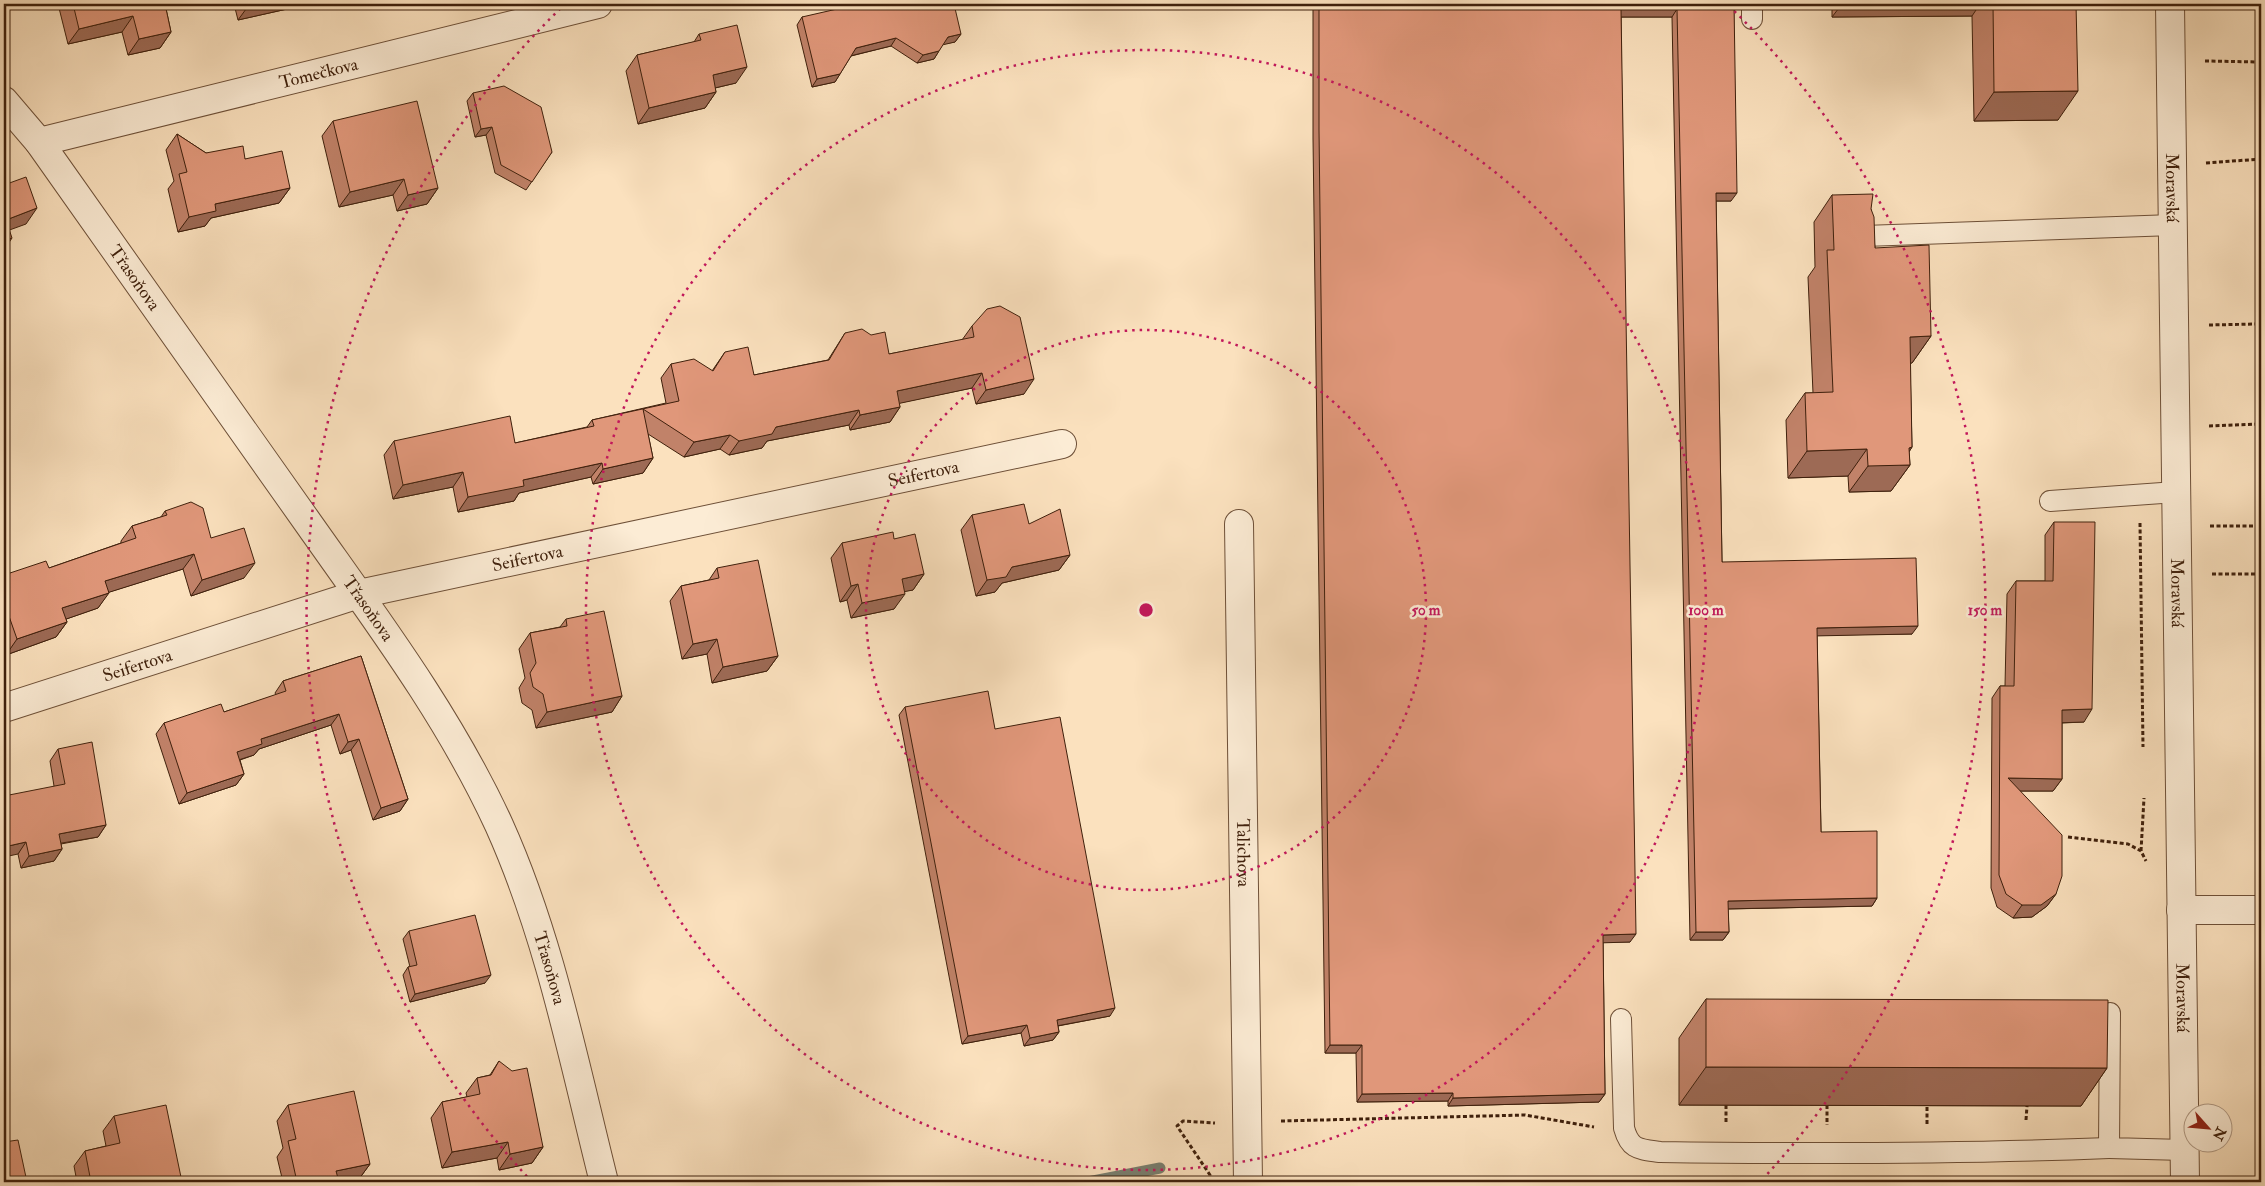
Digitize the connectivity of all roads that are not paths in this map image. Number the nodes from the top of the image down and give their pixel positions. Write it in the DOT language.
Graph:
graph roads {
  1 [pos="598,4"];
  2 [pos="2170,4"];
  3 [pos="4,101"];
  4 [pos="39,142"];
  5 [pos="2173,225"];
  6 [pos="1864,236"];
  7 [pos="1062,444"];
  8 [pos="2176,492"];
  9 [pos="2050,501"];
  10 [pos="1239,524"];
  11 [pos="358,594"];
  12 [pos="4,708"];
  13 [pos="2181,910"];
  14 [pos="2261,910"];
  15 [pos="2110,1013"];
  16 [pos="1621,1019"];
  17 [pos="2183,1104"];
  18 [pos="2109,1148"];
  19 [pos="2182,1150"];
  20 [pos="2184,1154"];
  21 [pos="604,1182"];
  22 [pos="1248,1182"];
  23 [pos="2185,1182"];
  1 -- 4 [label="street, Tomečkova"];
  2 -- 5 [label="street, Moravská"];
  3 -- 4 [label="street, Třasoňova"];
  4 -- 11 [label="street, Třasoňova"];
  5 -- 6 [label="lane"];
  5 -- 8 [label="street, Moravská"];
  7 -- 11 [label="street, Seifertova"];
  8 -- 9 [label="lane"];
  8 -- 13 [label="street, Moravská"];
  10 -- 22 [label="street, Talichova"];
  11 -- 12 [label="street, Seifertova"];
  11 -- 21 [label="street, Třasoňova"];
  13 -- 14 [label="street"];
  13 -- 17 [label="street, Moravská"];
  15 -- 18 [label="lane"];
  16 -- 18 [label="lane"];
  18 -- 19 [label="lane"];
  20 -- 23 [label="street, Moravská"];
}
